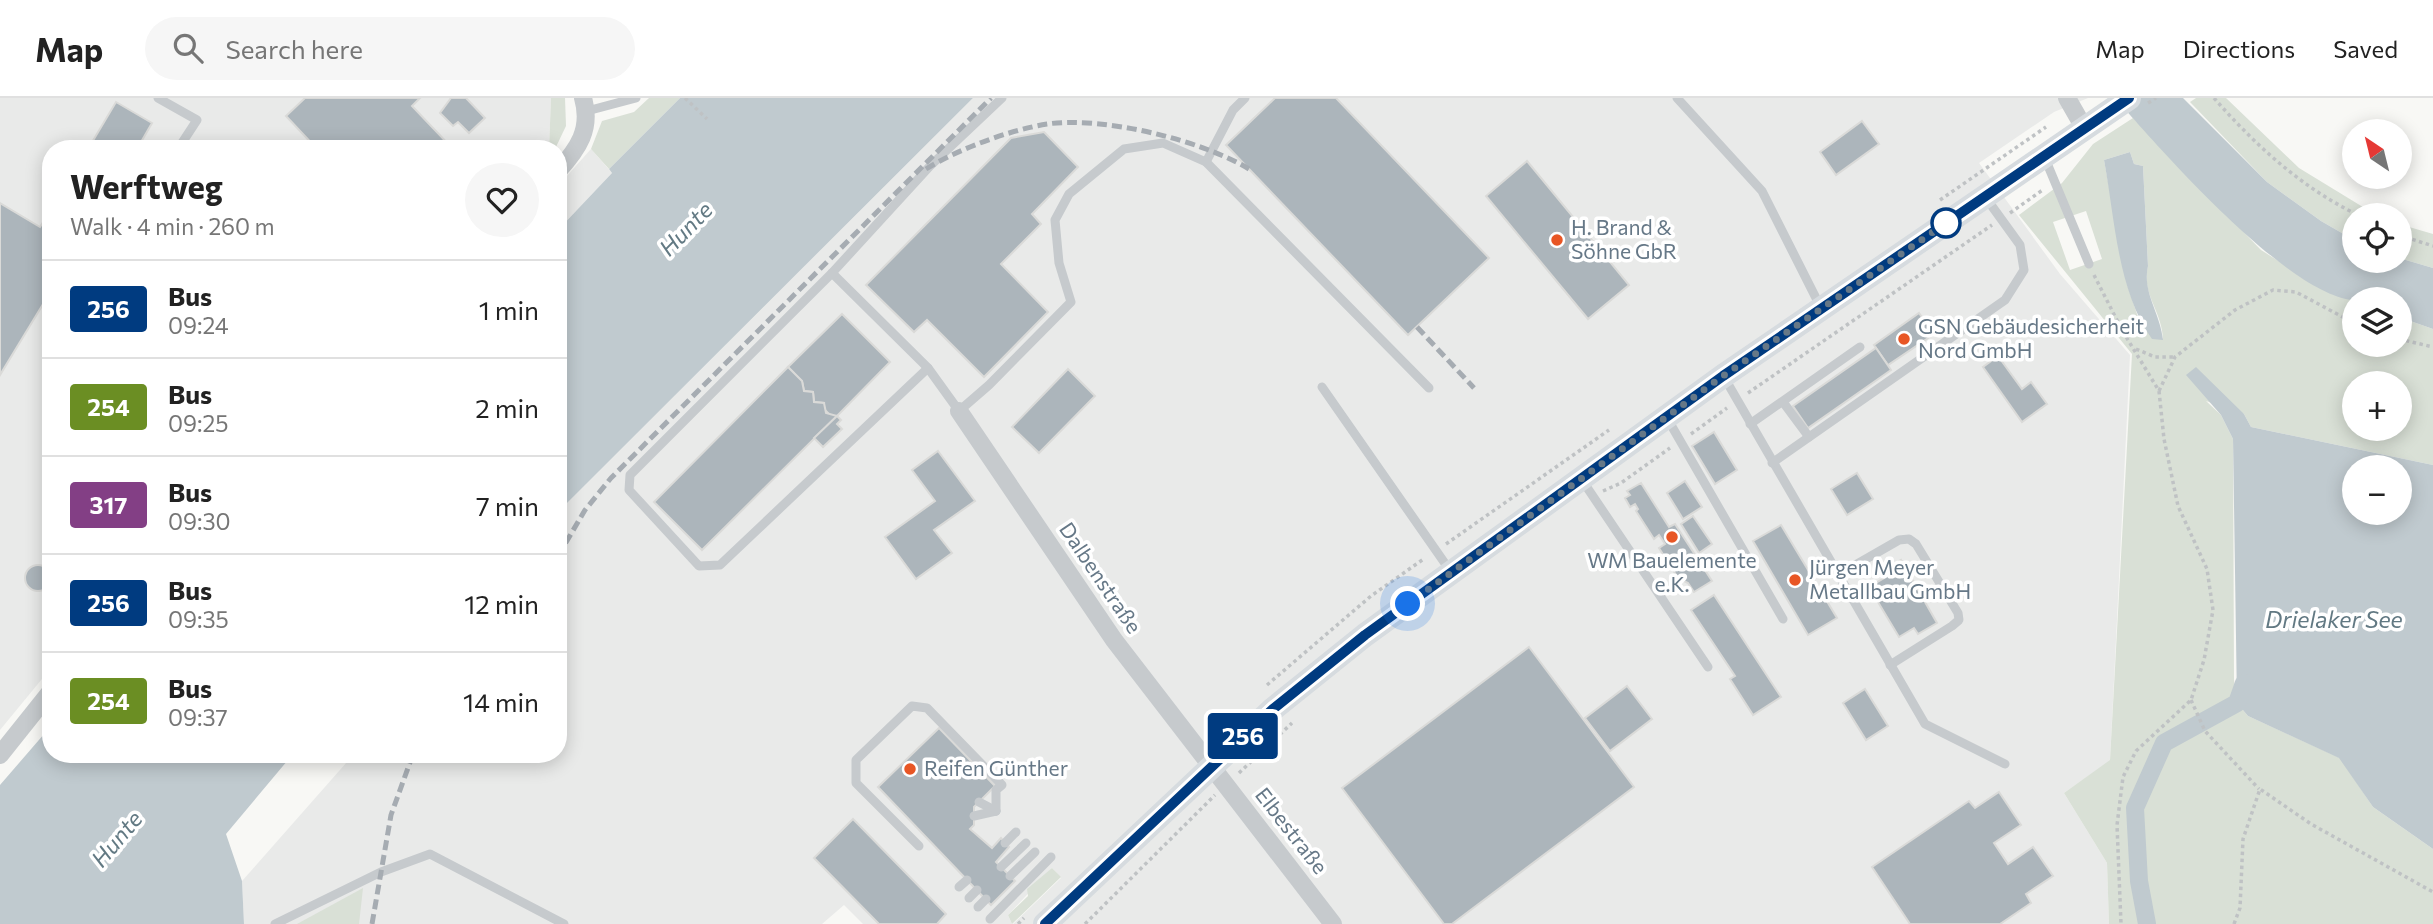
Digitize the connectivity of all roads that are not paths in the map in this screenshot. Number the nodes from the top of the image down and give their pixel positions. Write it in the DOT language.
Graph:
graph roads {
  1 [pos="158,98"];
  2 [pos="636,98"];
  3 [pos="1002,98"];
  4 [pos="1245,98"];
  5 [pos="1676,98"];
  6 [pos="2067,98"];
  7 [pos="2121,102"];
  8 [pos="585,104"];
  9 [pos="2083,126"];
  10 [pos="184,140"];
  11 [pos="2043,155"];
  12 [pos="567,161"];
  13 [pos="1206,162"];
  14 [pos="1985,197"];
  15 [pos="2089,264"];
  16 [pos="832,273"];
  17 [pos="1821,308"];
  18 [pos="1860,347"];
  19 [pos="928,368"];
  20 [pos="1723,376"];
  21 [pos="1322,387"];
  22 [pos="1430,388"];
  23 [pos="1783,402"];
  24 [pos="959,411"];
  25 [pos="1667,416"];
  26 [pos="1750,424"];
  27 [pos="1809,437"];
  28 [pos="1772,463"];
  29 [pos="1586,487"];
  30 [pos="1451,572"];
  31 [pos="1838,575"];
  32 [pos="1783,619"];
  33 [pos="1890,664"];
  34 [pos="1708,667"];
  35 [pos="42,702"];
  36 [pos="0,755"];
  37 [pos="2005,764"];
  38 [pos="1219,775"];
  39 [pos="989,792"];
  40 [pos="979,802"];
  41 [pos="996,811"];
  42 [pos="974,816"];
  43 [pos="1016,832"];
  44 [pos="1006,843"];
  45 [pos="1026,843"];
  46 [pos="919,846"];
  47 [pos="1035,852"];
  48 [pos="1051,857"];
  49 [pos="1001,867"];
  50 [pos="1010,876"];
  51 [pos="967,880"];
  52 [pos="959,887"];
  53 [pos="977,890"];
  54 [pos="969,898"];
  55 [pos="986,899"];
  56 [pos="978,907"];
  57 [pos="990,919"];
  58 [pos="275,924"];
  59 [pos="564,924"];
  60 [pos="1045,924"];
  61 [pos="1333,924"];
  1 -- 10 [label="lane"];
  2 -- 8 [label="lane"];
  3 -- 16 [label="lane"];
  4 -- 13 [label="lane"];
  5 -- 17 [label="lane"];
  6 -- 9 [label="street"];
  7 -- 9 [label="main road"];
  8 -- 12 [label="street"];
  9 -- 11 [label="main road"];
  11 -- 14 [label="main road"];
  11 -- 15 [label="lane"];
  13 -- 22 [label="lane"];
  13 -- 24 [label="lane"];
  14 -- 17 [label="main road"];
  14 -- 27 [label="lane"];
  16 -- 19 [label="lane"];
  16 -- 19 [label="lane"];
  17 -- 20 [label="main road"];
  18 -- 23 [label="lane"];
  19 -- 24 [label="lane"];
  20 -- 25 [label="main road"];
  20 -- 26 [label="lane"];
  21 -- 30 [label="lane"];
  23 -- 26 [label="lane"];
  23 -- 27 [label="lane"];
  24 -- 38 [label="street, Dalbenstraße"];
  25 -- 29 [label="main road"];
  25 -- 32 [label="lane"];
  26 -- 28 [label="lane"];
  27 -- 28 [label="lane"];
  28 -- 31 [label="lane"];
  29 -- 30 [label="main road"];
  29 -- 34 [label="lane"];
  30 -- 38 [label="main road"];
  31 -- 33 [label="lane"];
  31 -- 33 [label="lane"];
  33 -- 37 [label="lane"];
  35 -- 36 [label="street"];
  38 -- 60 [label="main road"];
  38 -- 61 [label="street, Elbestraße"];
  39 -- 41 [label="lane"];
  40 -- 41 [label="lane"];
  41 -- 42 [label="lane"];
  41 -- 46 [label="lane"];
  43 -- 44 [label="lane"];
  45 -- 49 [label="lane"];
  47 -- 50 [label="lane"];
  48 -- 57 [label="lane"];
  51 -- 52 [label="lane"];
  53 -- 54 [label="lane"];
  55 -- 56 [label="lane"];
  58 -- 59 [label="lane"];
}
